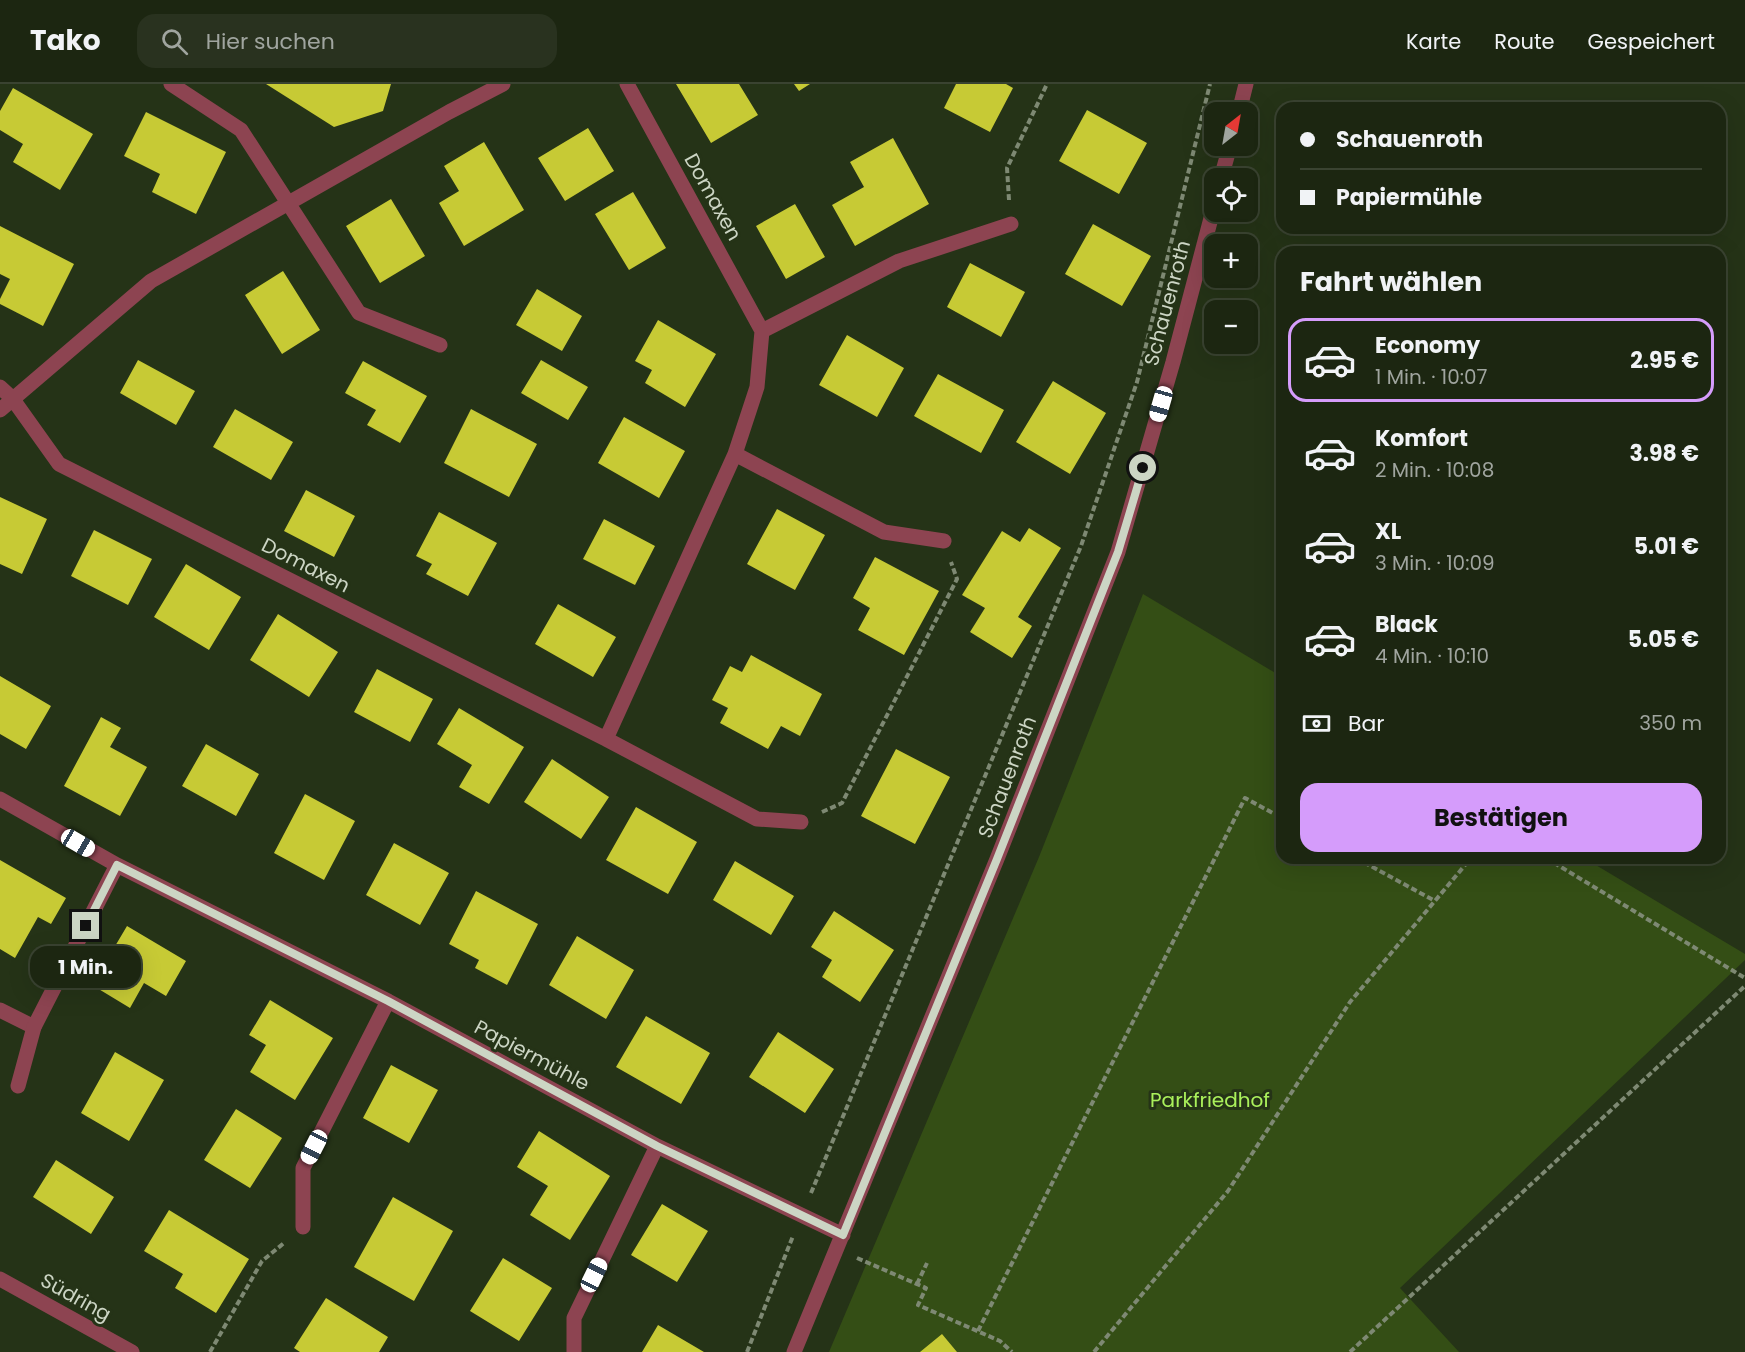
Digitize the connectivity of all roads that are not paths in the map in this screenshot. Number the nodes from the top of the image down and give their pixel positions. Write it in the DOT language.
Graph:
graph roads {
  1 [pos="171,84"];
  2 [pos="503,84"];
  3 [pos="627,84"];
  4 [pos="1246,84"];
  5 [pos="1242,102"];
  6 [pos="289,204"];
  7 [pos="1210,222"];
  8 [pos="1011,224"];
  9 [pos="762,331"];
  10 [pos="440,345"];
  11 [pos="0,387"];
  12 [pos="12,398"];
  13 [pos="0,410"];
  14 [pos="735,454"];
  15 [pos="944,542"];
  16 [pos="606,739"];
  17 [pos="0,799"];
  18 [pos="801,822"];
  19 [pos="117,865"];
  20 [pos="388,1001"];
  21 [pos="0,1010"];
  22 [pos="34,1027"];
  23 [pos="18,1086"];
  24 [pos="657,1146"];
  25 [pos="303,1227"];
  26 [pos="843,1235"];
  27 [pos="0,1279"];
  28 [pos="132,1352"];
  29 [pos="574,1352"];
  30 [pos="794,1352"];
  1 -- 6 [label="street"];
  2 -- 6 [label="street"];
  3 -- 9 [label="street, Domaxen"];
  4 -- 5 [label="street"];
  6 -- 10 [label="street"];
  6 -- 12 [label="street"];
  7 -- 26 [label="street, Schauenroth"];
  8 -- 9 [label="street"];
  9 -- 14 [label="street"];
  11 -- 12 [label="street, Domaxen"];
  12 -- 13 [label="street"];
  12 -- 16 [label="street, Domaxen"];
  14 -- 15 [label="street"];
  14 -- 16 [label="street"];
  16 -- 18 [label="street, Domaxen"];
  17 -- 19 [label="street, Papiermühle"];
  19 -- 20 [label="street, Papiermühle"];
  19 -- 22 [label="street"];
  20 -- 24 [label="street, Papiermühle"];
  20 -- 25 [label="street"];
  21 -- 22 [label="street"];
  22 -- 23 [label="street"];
  24 -- 26 [label="street, Papiermühle"];
  24 -- 29 [label="street"];
  26 -- 30 [label="street, Schauenroth"];
  27 -- 28 [label="street, Südring"];
}
